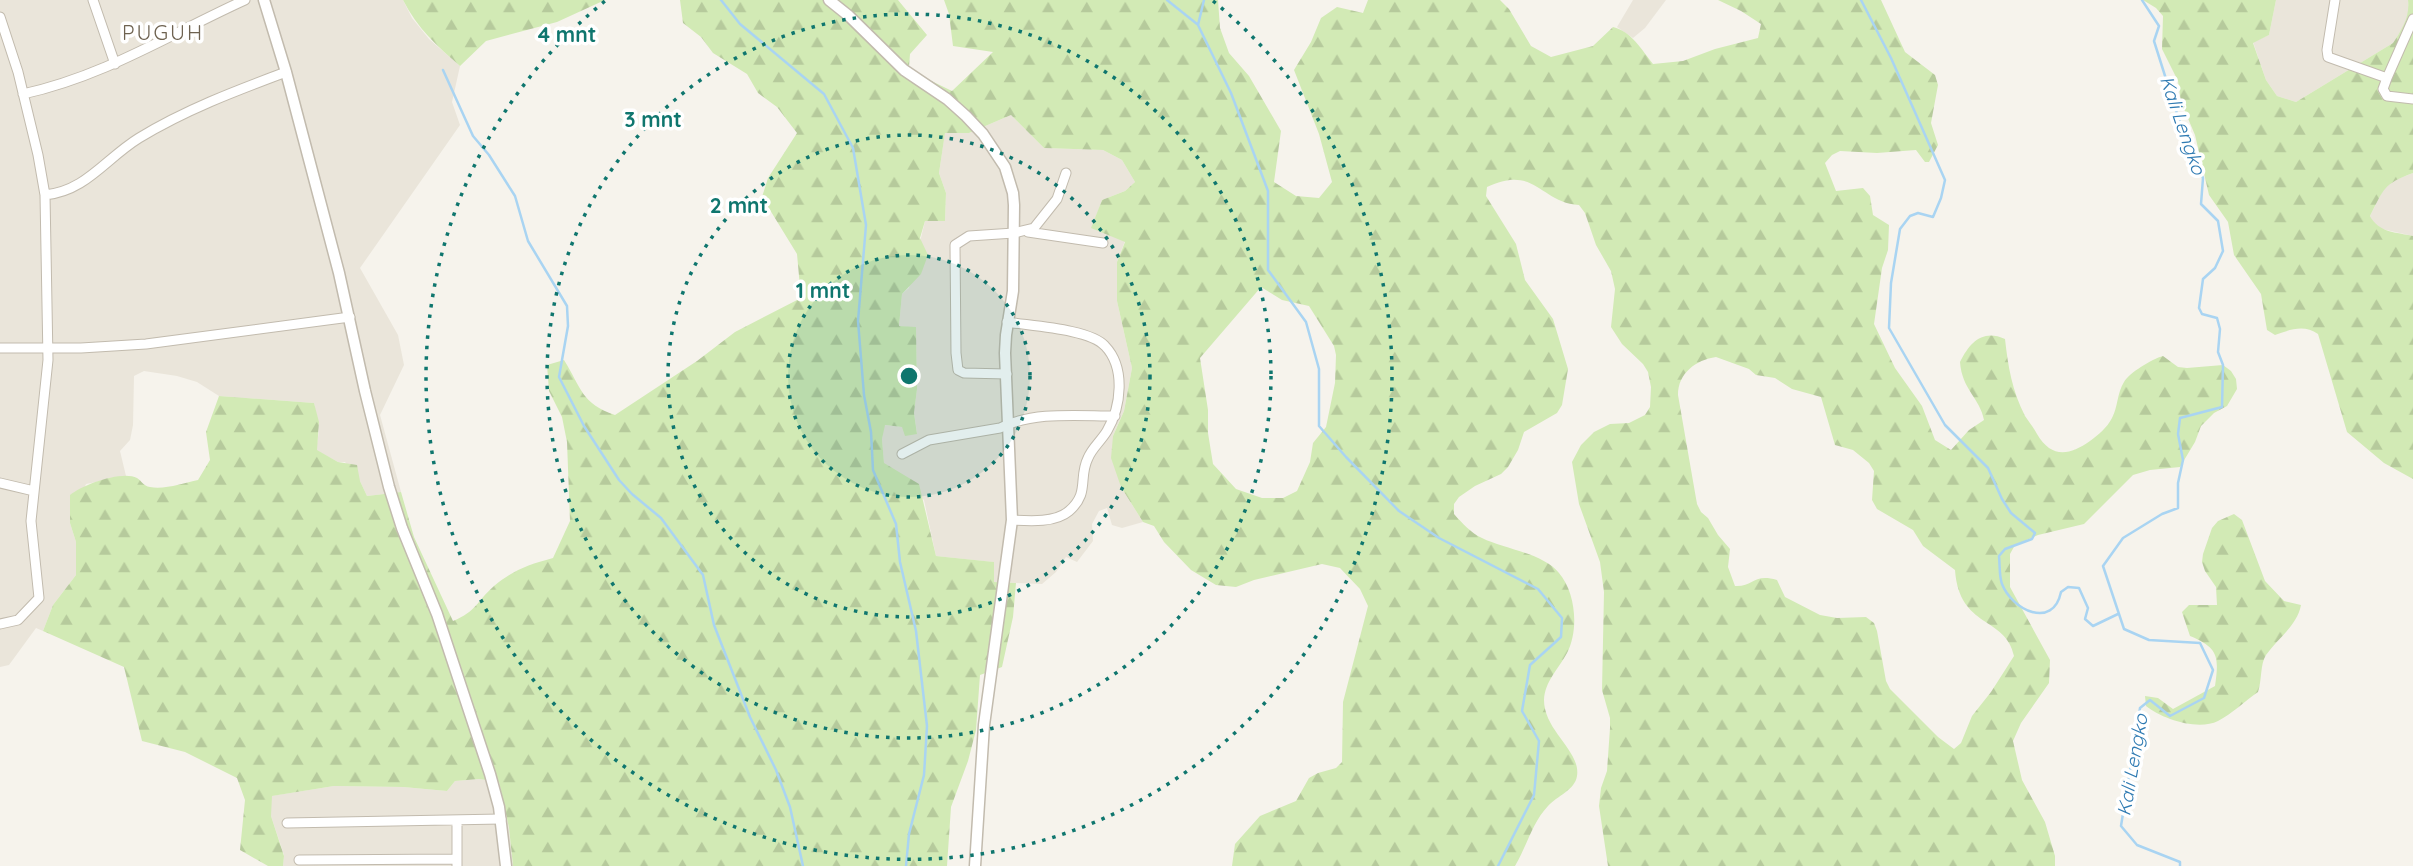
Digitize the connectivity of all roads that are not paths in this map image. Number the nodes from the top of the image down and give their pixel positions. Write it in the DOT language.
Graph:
graph roads {
  1 [pos="93,0"];
  2 [pos="245,0"];
  3 [pos="264,0"];
  4 [pos="830,0"];
  5 [pos="2335,0"];
  6 [pos="0,17"];
  7 [pos="2413,19"];
  8 [pos="115,64"];
  9 [pos="286,72"];
  10 [pos="2387,78"];
  11 [pos="23,94"];
  12 [pos="2413,99"];
  13 [pos="1066,173"];
  14 [pos="44,195"];
  15 [pos="1019,232"];
  16 [pos="1103,243"];
  17 [pos="350,317"];
  18 [pos="1007,322"];
  19 [pos="0,348"];
  20 [pos="47,348"];
  21 [pos="1007,374"];
  22 [pos="1115,416"];
  23 [pos="1009,423"];
  24 [pos="902,454"];
  25 [pos="0,483"];
  26 [pos="34,491"];
  27 [pos="1012,520"];
  28 [pos="0,624"];
  29 [pos="501,819"];
  30 [pos="457,821"];
  31 [pos="287,823"];
  32 [pos="299,860"];
  33 [pos="457,863"];
  34 [pos="506,866"];
  35 [pos="975,866"];
  1 -- 8 [label="street"];
  2 -- 8 [label="street"];
  3 -- 9 [label="street"];
  4 -- 15 [label="street"];
  5 -- 10 [label="street"];
  6 -- 11 [label="street"];
  7 -- 10 [label="street"];
  8 -- 11 [label="street"];
  9 -- 14 [label="street"];
  9 -- 17 [label="street"];
  10 -- 12 [label="street"];
  11 -- 14 [label="street"];
  13 -- 15 [label="street"];
  14 -- 20 [label="street"];
  15 -- 16 [label="street"];
  15 -- 18 [label="street"];
  15 -- 21 [label="street"];
  17 -- 20 [label="street"];
  17 -- 29 [label="street"];
  18 -- 21 [label="street"];
  18 -- 22 [label="street"];
  19 -- 20 [label="street"];
  20 -- 26 [label="street"];
  21 -- 23 [label="street"];
  22 -- 23 [label="street"];
  22 -- 27 [label="street"];
  23 -- 24 [label="street"];
  23 -- 27 [label="street"];
  25 -- 26 [label="street"];
  26 -- 28 [label="street"];
  27 -- 35 [label="street"];
  29 -- 30 [label="street"];
  29 -- 34 [label="street"];
  30 -- 31 [label="street"];
  30 -- 33 [label="street"];
  32 -- 33 [label="street"];
}
